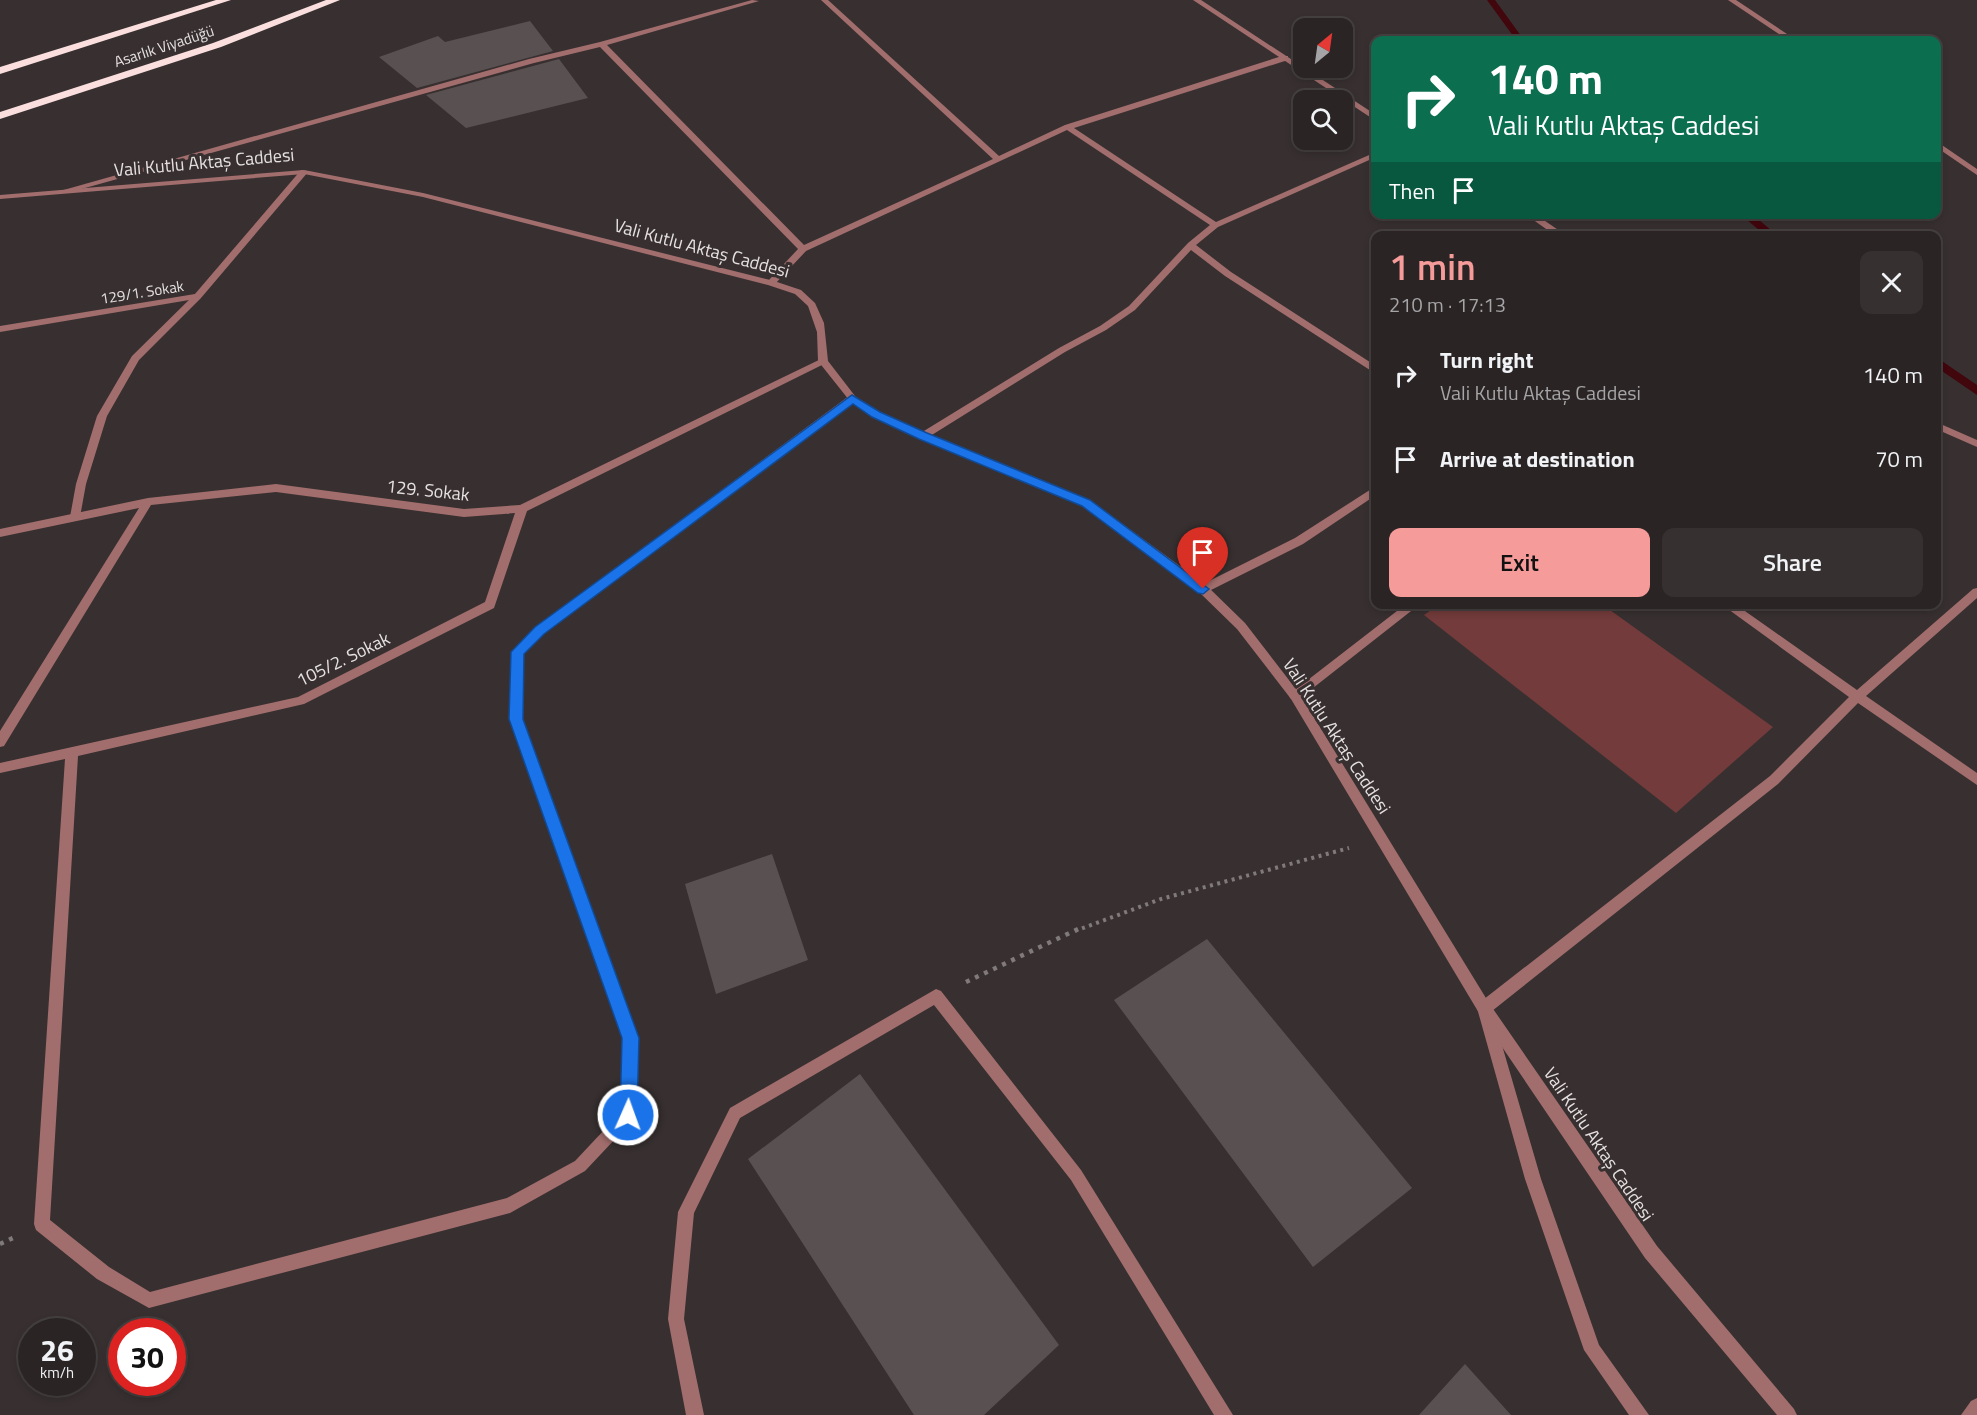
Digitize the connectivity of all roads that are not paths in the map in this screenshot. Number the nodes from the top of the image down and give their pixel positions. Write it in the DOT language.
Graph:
graph roads {
  1 [pos="226,0"];
  2 [pos="335,0"];
  3 [pos="759,0"];
  4 [pos="824,0"];
  5 [pos="1196,0"];
  6 [pos="1731,0"];
  7 [pos="1786,36"];
  8 [pos="602,44"];
  9 [pos="1285,58"];
  10 [pos="0,71"];
  11 [pos="0,116"];
  12 [pos="1371,116"];
  13 [pos="1068,127"];
  14 [pos="1941,147"];
  15 [pos="1371,156"];
  16 [pos="998,159"];
  17 [pos="304,172"];
  18 [pos="1977,173"];
  19 [pos="64,191"];
  20 [pos="0,197"];
  21 [pos="1537,219"];
  22 [pos="1215,225"];
  23 [pos="1555,231"];
  24 [pos="1191,245"];
  25 [pos="803,249"];
  26 [pos="771,283"];
  27 [pos="198,296"];
  28 [pos="0,329"];
  29 [pos="823,361"];
  30 [pos="1371,368"];
  31 [pos="852,398"];
  32 [pos="1941,427"];
  33 [pos="923,436"];
  34 [pos="1977,444"];
  35 [pos="1371,493"];
  36 [pos="148,502"];
  37 [pos="522,509"];
  38 [pos="75,517"];
  39 [pos="0,532"];
  40 [pos="1203,589"];
  41 [pos="1977,592"];
  42 [pos="1408,609"];
  43 [pos="1733,609"];
  44 [pos="1859,695"];
  45 [pos="1294,696"];
  46 [pos="0,742"];
  47 [pos="72,752"];
  48 [pos="0,768"];
  49 [pos="1977,780"];
  50 [pos="1484,1008"];
  51 [pos="1977,1407"];
  52 [pos="695,1415"];
  53 [pos="1224,1415"];
  54 [pos="1640,1415"];
  55 [pos="1788,1415"];
  56 [pos="1970,1415"];
  1 -- 10 [label="highway, Asarlık Viyadüğü"];
  2 -- 11 [label="highway, Asarlık Viyadüğü"];
  3 -- 8 [label="street"];
  4 -- 16 [label="street"];
  5 -- 9 [label="street"];
  6 -- 7 [label="street"];
  8 -- 19 [label="street"];
  8 -- 25 [label="street"];
  9 -- 12 [label="street"];
  9 -- 13 [label="street"];
  13 -- 16 [label="street"];
  13 -- 22 [label="street"];
  14 -- 18 [label="street"];
  15 -- 22 [label="street"];
  16 -- 25 [label="street"];
  17 -- 19 [label="street, Vali Kutlu Aktaş Caddesi"];
  17 -- 26 [label="street, Vali Kutlu Aktaş Caddesi"];
  17 -- 27 [label="street, 129/1. Sokak"];
  19 -- 20 [label="street, Vali Kutlu Aktaş Caddesi"];
  21 -- 23 [label="street"];
  22 -- 24 [label="street"];
  24 -- 30 [label="street"];
  24 -- 33 [label="street"];
  25 -- 26 [label="street"];
  26 -- 29 [label="street, Vali Kutlu Aktaş Caddesi"];
  27 -- 28 [label="street, 129/1. Sokak"];
  27 -- 38 [label="street"];
  29 -- 31 [label="street, Vali Kutlu Aktaş Caddesi"];
  29 -- 37 [label="street, 129. Sokak"];
  31 -- 33 [label="street, Vali Kutlu Aktaş Caddesi"];
  31 -- 47 [label="street"];
  32 -- 34 [label="street"];
  33 -- 40 [label="street, Vali Kutlu Aktaş Caddesi"];
  35 -- 40 [label="street"];
  36 -- 37 [label="street, 129. Sokak"];
  36 -- 38 [label="street, 129. Sokak"];
  36 -- 46 [label="street"];
  37 -- 47 [label="street, 105/2. Sokak"];
  38 -- 39 [label="street, 129. Sokak"];
  40 -- 45 [label="street, Vali Kutlu Aktaş Caddesi"];
  41 -- 44 [label="street"];
  42 -- 45 [label="street"];
  43 -- 44 [label="street"];
  44 -- 49 [label="street"];
  44 -- 50 [label="street"];
  45 -- 50 [label="street, Vali Kutlu Aktaş Caddesi"];
  47 -- 48 [label="street, 105/2. Sokak"];
  50 -- 54 [label="street"];
  50 -- 55 [label="street, Vali Kutlu Aktaş Caddesi"];
  51 -- 56 [label="street"];
  52 -- 53 [label="street"];
}
